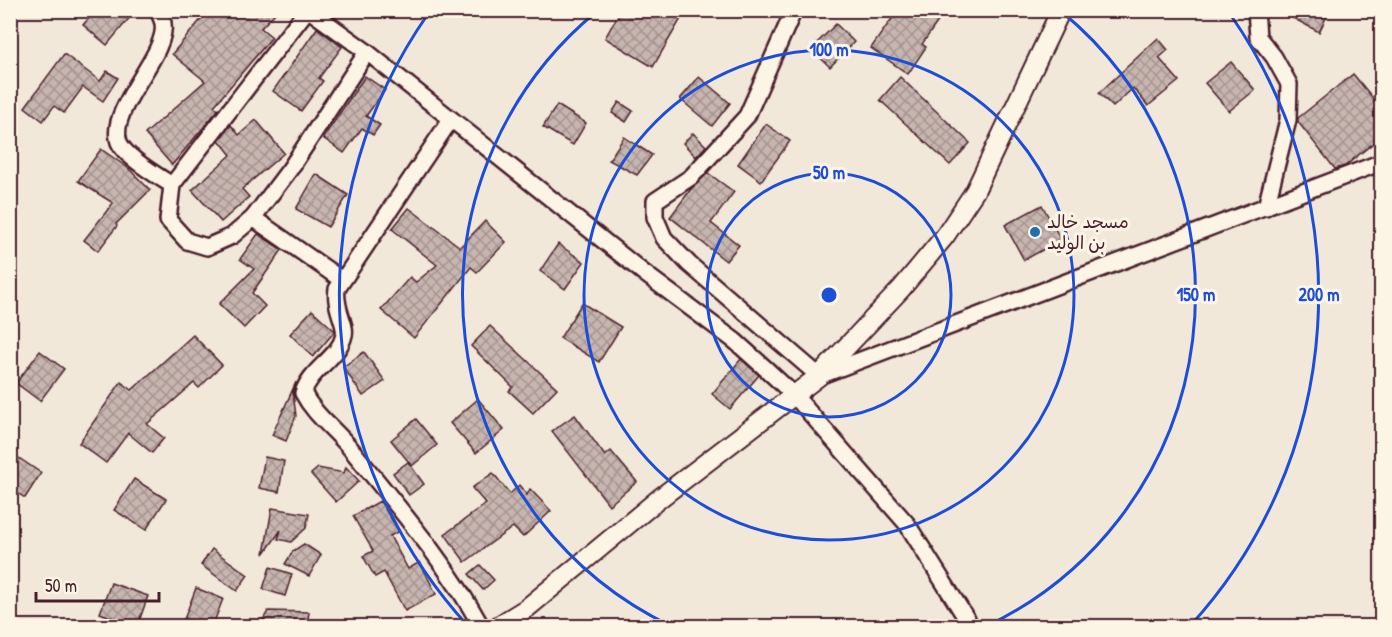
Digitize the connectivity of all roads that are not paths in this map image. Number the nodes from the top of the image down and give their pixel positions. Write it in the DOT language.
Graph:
graph roads {
  1 [pos="158,10"];
  2 [pos="308,10"];
  3 [pos="794,10"];
  4 [pos="1061,10"];
  5 [pos="1256,10"];
  6 [pos="367,52"];
  7 [pos="451,119"];
  8 [pos="1382,162"];
  9 [pos="172,185"];
  10 [pos="1266,207"];
  11 [pos="253,218"];
  12 [pos="342,280"];
  13 [pos="819,376"];
  14 [pos="794,395"];
  15 [pos="481,627"];
  16 [pos="498,627"];
  17 [pos="971,627"];
  1 -- 9 [label="street"];
  2 -- 6 [label="street"];
  2 -- 9 [label="street"];
  3 -- 13 [label="street"];
  4 -- 13 [label="street"];
  5 -- 10 [label="street"];
  6 -- 7 [label="street"];
  6 -- 11 [label="street"];
  7 -- 12 [label="street"];
  7 -- 14 [label="street"];
  8 -- 10 [label="street"];
  9 -- 11 [label="street"];
  10 -- 13 [label="street"];
  11 -- 12 [label="street"];
  12 -- 15 [label="street"];
  13 -- 14 [label="street"];
  14 -- 16 [label="street"];
  14 -- 17 [label="street"];
}
